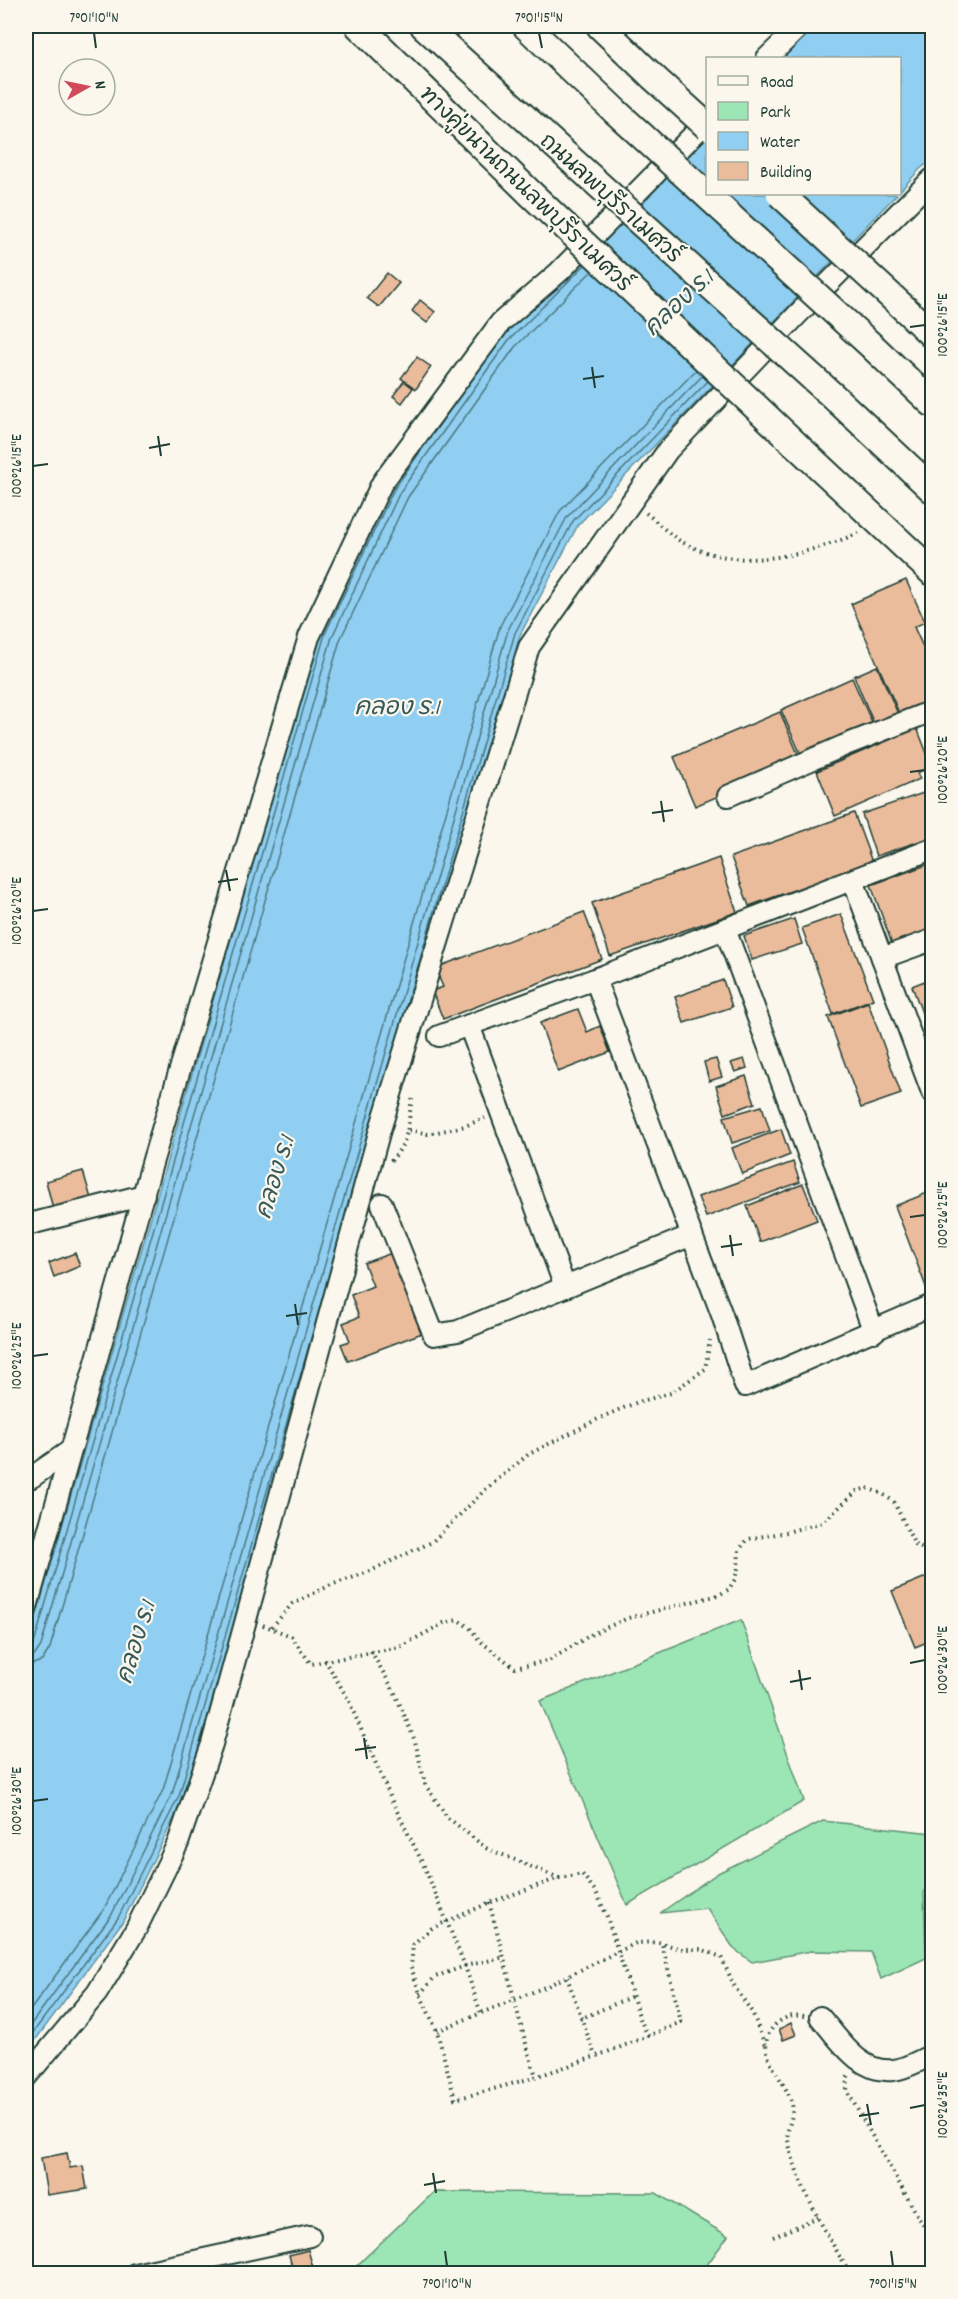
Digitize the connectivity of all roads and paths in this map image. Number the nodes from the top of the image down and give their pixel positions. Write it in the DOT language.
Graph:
graph roads {
  1 [pos="359,26"];
  2 [pos="424,26"];
  3 [pos="526,26"];
  4 [pos="600,26"];
  5 [pos="800,26"];
  6 [pos="768,57"];
  7 [pos="706,122"];
  8 [pos="706,125"];
  9 [pos="933,179"];
  10 [pos="706,194"];
  11 [pos="707,195"];
  12 [pos="781,195"];
  13 [pos="933,335"];
  14 [pos="933,403"];
  15 [pos="933,489"];
  16 [pos="632,502"];
  17 [pos="882,524"];
  18 [pos="933,572"];
  19 [pos="933,711"];
  20 [pos="728,796"];
  21 [pos="933,849"];
  22 [pos="853,880"];
  23 [pos="725,929"];
  24 [pos="933,940"];
  25 [pos="882,958"];
  26 [pos="595,979"];
  27 [pos="469,1025"];
  28 [pos="439,1036"];
  29 [pos="933,1092"];
  30 [pos="500,1112"];
  31 [pos="409,1130"];
  32 [pos="144,1195"];
  33 [pos="382,1204"];
  34 [pos="26,1225"];
  35 [pos="692,1235"];
  36 [pos="565,1287"];
  37 [pos="933,1305"];
  38 [pos="722,1315"];
  39 [pos="874,1332"];
  40 [pos="71,1450"];
  41 [pos="26,1479"];
  42 [pos="933,1553"];
  43 [pos="26,1609"];
  44 [pos="245,1622"];
  45 [pos="272,1627"];
  46 [pos="371,1651"];
  47 [pos="325,1660"];
  48 [pos="560,1878"];
  49 [pos="489,1903"];
  50 [pos="447,1922"];
  51 [pos="662,1944"];
  52 [pos="619,1951"];
  53 [pos="505,1957"];
  54 [pos="465,1966"];
  55 [pos="567,1977"];
  56 [pos="420,1994"];
  57 [pos="633,1996"];
  58 [pos="513,2000"];
  59 [pos="481,2014"];
  60 [pos="820,2017"];
  61 [pos="580,2019"];
  62 [pos="437,2031"];
  63 [pos="648,2036"];
  64 [pos="766,2048"];
  65 [pos="850,2051"];
  66 [pos="933,2055"];
  67 [pos="595,2056"];
  68 [pos="536,2076"];
  69 [pos="26,2077"];
  70 [pos="818,2217"];
  71 [pos="310,2236"];
  72 [pos="773,2237"];
  73 [pos="933,2237"];
  74 [pos="135,2274"];
  75 [pos="850,2274"];
  1 -- 17 [label="main road, ทางคู่ขนานถนนลพบุรีราเมศวร์, bridge"];
  2 -- 15 [label="main road, ถนนลพบุรีราเมศวร์, bridge"];
  3 -- 10 [label="main road, bridge"];
  4 -- 8 [label="main road, bridge"];
  5 -- 6 [label="street"];
  7 -- 32 [label="street"];
  9 -- 16 [label="street"];
  11 -- 14 [label="main road, bridge"];
  12 -- 13 [label="main road, bridge"];
  16 -- 17 [label="path"];
  16 -- 44 [label="street"];
  17 -- 18 [label="main road, ทางคู่ขนานถนนลพบุรีราเมศวร์"];
  19 -- 20 [label="street"];
  21 -- 22 [label="street"];
  22 -- 23 [label="street"];
  22 -- 25 [label="street"];
  23 -- 26 [label="street"];
  23 -- 39 [label="street"];
  24 -- 25 [label="street"];
  25 -- 29 [label="street"];
  26 -- 27 [label="street"];
  26 -- 35 [label="street"];
  27 -- 28 [label="street"];
  27 -- 30 [label="street"];
  30 -- 31 [label="path"];
  30 -- 36 [label="street"];
  32 -- 34 [label="street"];
  32 -- 40 [label="street"];
  33 -- 36 [label="street"];
  35 -- 36 [label="street"];
  35 -- 38 [label="street"];
  37 -- 39 [label="street"];
  38 -- 39 [label="street"];
  38 -- 45 [label="path"];
  40 -- 41 [label="street"];
  40 -- 43 [label="street"];
  42 -- 46 [label="path"];
  44 -- 45 [label="path"];
  44 -- 69 [label="street"];
  45 -- 47 [label="path"];
  46 -- 47 [label="path"];
  46 -- 48 [label="path"];
  47 -- 50 [label="path"];
  48 -- 49 [label="path"];
  48 -- 52 [label="path"];
  49 -- 50 [label="path"];
  49 -- 53 [label="path"];
  50 -- 54 [label="path"];
  50 -- 56 [label="path"];
  51 -- 52 [label="path"];
  51 -- 63 [label="path"];
  51 -- 64 [label="path"];
  52 -- 55 [label="path"];
  52 -- 57 [label="path"];
  53 -- 54 [label="path"];
  53 -- 58 [label="path"];
  54 -- 56 [label="path"];
  54 -- 59 [label="path"];
  55 -- 58 [label="path"];
  55 -- 61 [label="path"];
  56 -- 62 [label="path"];
  57 -- 61 [label="path"];
  57 -- 63 [label="path"];
  58 -- 59 [label="path"];
  58 -- 68 [label="path"];
  59 -- 62 [label="path"];
  60 -- 64 [label="path"];
  60 -- 65 [label="street"];
  61 -- 67 [label="path"];
  62 -- 68 [label="path"];
  63 -- 67 [label="path"];
  64 -- 70 [label="path"];
  65 -- 66 [label="street"];
  65 -- 73 [label="path"];
  67 -- 68 [label="path"];
  70 -- 72 [label="path"];
  70 -- 75 [label="path"];
  71 -- 74 [label="street"];
}
